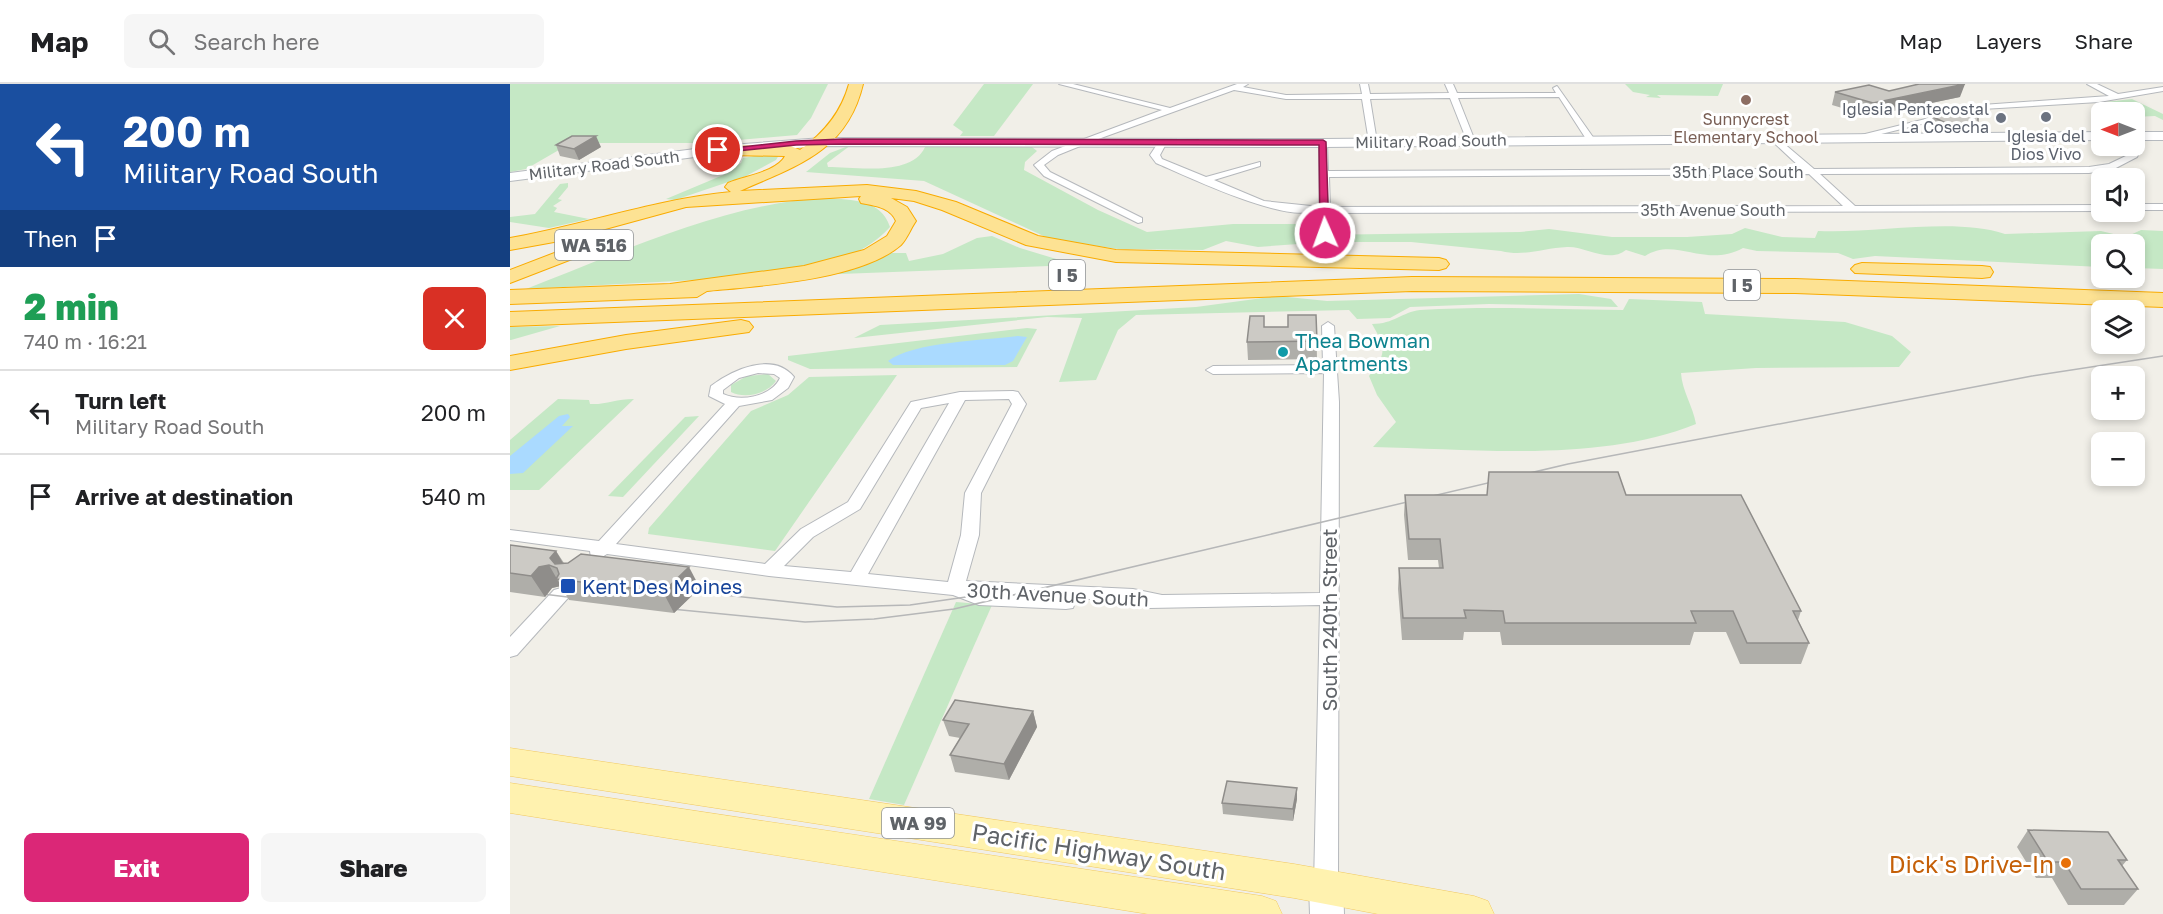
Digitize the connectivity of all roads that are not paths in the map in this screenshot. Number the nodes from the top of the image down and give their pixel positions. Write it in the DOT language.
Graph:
graph roads {
  1 [pos="844,84"];
  2 [pos="856,84"];
  3 [pos="1244,84"];
  4 [pos="1364,84"];
  5 [pos="1449,84"];
  6 [pos="1555,84"];
  7 [pos="2091,84"];
  8 [pos="1070,85"];
  9 [pos="1234,88"];
  10 [pos="2163,89"];
  11 [pos="1562,95"];
  12 [pos="1366,96"];
  13 [pos="1454,96"];
  14 [pos="2119,98"];
  15 [pos="849,102"];
  16 [pos="1170,110"];
  17 [pos="2091,136"];
  18 [pos="2145,136"];
  19 [pos="2163,136"];
  20 [pos="1853,138"];
  21 [pos="1775,139"];
  22 [pos="1591,140"];
  23 [pos="1471,141"];
  24 [pos="822,142"];
  25 [pos="1082,142"];
  26 [pos="1163,142"];
  27 [pos="1323,142"];
  28 [pos="1373,142"];
  29 [pos="727,150"];
  30 [pos="2134,156"];
  31 [pos="1257,164"];
  32 [pos="777,170"];
  33 [pos="1811,172"];
  34 [pos="1323,174"];
  35 [pos="510,177"];
  36 [pos="1205,180"];
  37 [pos="807,192"];
  38 [pos="729,197"];
  39 [pos="706,203"];
  40 [pos="2145,207"];
  41 [pos="2163,207"];
  42 [pos="2091,208"];
  43 [pos="1311,209"];
  44 [pos="1853,209"];
  45 [pos="1323,210"];
  46 [pos="1138,220"];
  47 [pos="1325,233"];
  48 [pos="510,244"];
  49 [pos="1477,265"];
  50 [pos="2007,273"];
  51 [pos="1095,274"];
  52 [pos="510,277"];
  53 [pos="2145,279"];
  54 [pos="2163,280"];
  55 [pos="848,284"];
  56 [pos="1320,285"];
  57 [pos="510,286"];
  58 [pos="657,291"];
  59 [pos="510,297"];
  60 [pos="2163,300"];
  61 [pos="510,319"];
  62 [pos="1328,326"];
  63 [pos="510,363"];
  64 [pos="1329,369"];
  65 [pos="1213,370"];
  66 [pos="960,396"];
  67 [pos="735,402"];
  68 [pos="510,536"];
  69 [pos="602,548"];
  70 [pos="583,569"];
  71 [pos="769,570"];
  72 [pos="856,580"];
  73 [pos="955,589"];
  74 [pos="561,594"];
  75 [pos="1328,599"];
  76 [pos="510,650"];
  77 [pos="510,762"];
  78 [pos="510,798"];
  79 [pos="1327,900"];
  80 [pos="1262,914"];
  81 [pos="1474,914"];
  1 -- 15 [label="highway"];
  2 -- 15 [label="highway, WA 516"];
  3 -- 9 [label="street"];
  4 -- 12 [label="street"];
  5 -- 13 [label="street"];
  6 -- 11 [label="street"];
  7 -- 14 [label="street"];
  8 -- 16 [label="street"];
  9 -- 12 [label="street"];
  9 -- 16 [label="street"];
  10 -- 14 [label="street"];
  11 -- 13 [label="street"];
  11 -- 22 [label="street"];
  12 -- 13 [label="street"];
  12 -- 28 [label="street"];
  13 -- 23 [label="street"];
  14 -- 20 [label="street"];
  15 -- 24 [label="highway, WA 516"];
  16 -- 25 [label="street"];
  17 -- 20 [label="main road, Military Road South"];
  18 -- 19 [label="main road"];
  20 -- 21 [label="main road, Military Road South"];
  21 -- 22 [label="main road, Military Road South"];
  21 -- 33 [label="street"];
  22 -- 23 [label="main road, Military Road South"];
  23 -- 28 [label="main road, Military Road South"];
  24 -- 25 [label="main road, Military Road South"];
  24 -- 29 [label="main road, Military Road South"];
  24 -- 32 [label="highway, WA 516"];
  25 -- 26 [label="main road, Military Road South"];
  25 -- 46 [label="street"];
  26 -- 27 [label="main road, Military Road South"];
  26 -- 36 [label="street"];
  27 -- 28 [label="main road, Military Road South"];
  27 -- 34 [label="street"];
  29 -- 32 [label="highway"];
  29 -- 35 [label="main road, Military Road South"];
  30 -- 33 [label="street, 35th Place South"];
  31 -- 36 [label="street"];
  32 -- 37 [label="highway"];
  32 -- 38 [label="highway, WA 516"];
  32 -- 39 [label="highway, WA 516"];
  33 -- 34 [label="street, 35th Place South"];
  33 -- 44 [label="street"];
  34 -- 45 [label="street"];
  36 -- 43 [label="street"];
  37 -- 38 [label="highway"];
  37 -- 49 [label="highway"];
  38 -- 39 [label="highway, WA 516"];
  39 -- 48 [label="highway"];
  39 -- 52 [label="highway, WA 516"];
  39 -- 57 [label="highway, WA 516"];
  39 -- 58 [label="highway"];
  40 -- 41 [label="street"];
  42 -- 44 [label="street, 35th Avenue South"];
  44 -- 45 [label="street, 35th Avenue South"];
  45 -- 47 [label="street"];
  49 -- 50 [label="highway, I 5"];
  49 -- 51 [label="highway, I 5"];
  53 -- 54 [label="highway"];
  55 -- 58 [label="highway"];
  56 -- 60 [label="highway, I 5"];
  56 -- 61 [label="highway, I 5"];
  56 -- 63 [label="highway"];
  58 -- 59 [label="highway"];
  62 -- 64 [label="street, South 240th Street"];
  64 -- 65 [label="street"];
  64 -- 75 [label="street, South 240th Street"];
  66 -- 71 [label="street"];
  66 -- 72 [label="street"];
  66 -- 73 [label="street"];
  67 -- 69 [label="street"];
  68 -- 69 [label="street, 30th Avenue South"];
  69 -- 70 [label="street"];
  69 -- 71 [label="street, 30th Avenue South"];
  71 -- 72 [label="street, 30th Avenue South"];
  72 -- 73 [label="street, 30th Avenue South"];
  73 -- 75 [label="street, 30th Avenue South"];
  74 -- 76 [label="street"];
  75 -- 79 [label="street, South 240th Street"];
  77 -- 79 [label="main road, Pacific Highway South / WA 99"];
  78 -- 80 [label="main road, Pacific Highway South / WA 99"];
  79 -- 81 [label="main road, Pacific Highway South / WA 99"];
}
